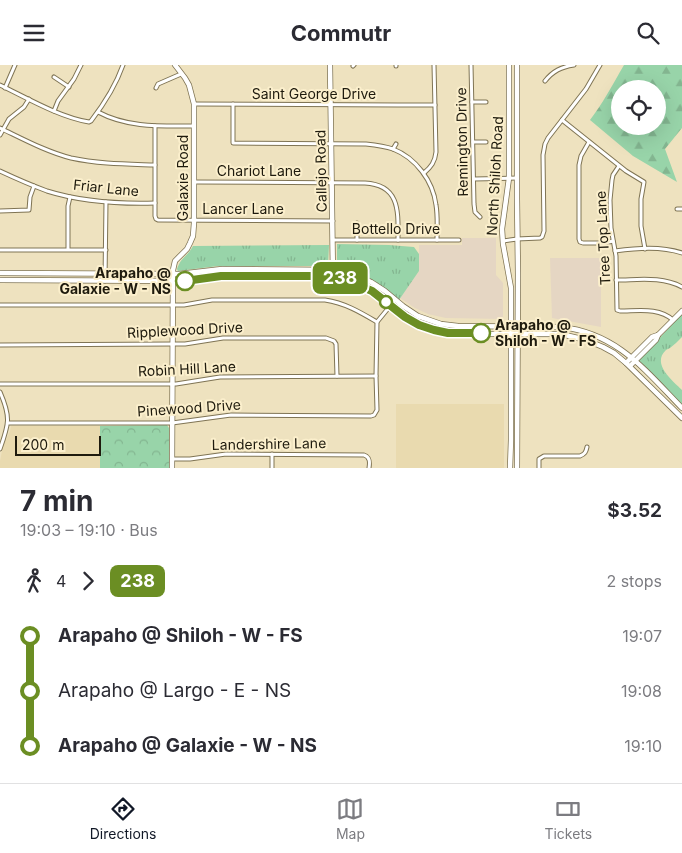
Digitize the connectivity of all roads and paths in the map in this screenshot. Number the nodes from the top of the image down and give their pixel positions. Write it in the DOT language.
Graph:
graph roads {
  1 [pos="16,65"];
  2 [pos="81,65"];
  3 [pos="122,65"];
  4 [pos="175,65"];
  5 [pos="330,65"];
  6 [pos="434,65"];
  7 [pos="471,65"];
  8 [pos="509,65"];
  9 [pos="517,65"];
  10 [pos="574,65"];
  11 [pos="595,65"];
  12 [pos="566,66"];
  13 [pos="600,66"];
  14 [pos="182,73"];
  15 [pos="54,77"];
  16 [pos="545,81"];
  17 [pos="0,85"];
  18 [pos="69,87"];
  19 [pos="5,88"];
  20 [pos="156,88"];
  21 [pos="29,99"];
  22 [pos="472,102"];
  23 [pos="486,102"];
  24 [pos="194,104"];
  25 [pos="233,105"];
  26 [pos="331,105"];
  27 [pos="435,105"];
  28 [pos="54,111"];
  29 [pos="98,112"];
  30 [pos="562,120"];
  31 [pos="155,126"];
  32 [pos="194,126"];
  33 [pos="1,129"];
  34 [pos="0,135"];
  35 [pos="473,142"];
  36 [pos="486,142"];
  37 [pos="589,142"];
  38 [pos="331,144"];
  39 [pos="396,144"];
  40 [pos="393,149"];
  41 [pos="155,165"];
  42 [pos="619,166"];
  43 [pos="0,171"];
  44 [pos="424,173"];
  45 [pos="474,179"];
  46 [pos="509,179"];
  47 [pos="516,179"];
  48 [pos="195,182"];
  49 [pos="332,182"];
  50 [pos="34,186"];
  51 [pos="70,197"];
  52 [pos="106,202"];
  53 [pos="155,203"];
  54 [pos="677,209"];
  55 [pos="682,209"];
  56 [pos="0,211"];
  57 [pos="480,217"];
  58 [pos="194,220"];
  59 [pos="333,221"];
  60 [pos="356,223"];
  61 [pos="517,239"];
  62 [pos="333,240"];
  63 [pos="357,240"];
  64 [pos="437,240"];
  65 [pos="398,241"];
  66 [pos="460,241"];
  67 [pos="503,241"];
  68 [pos="613,241"];
  69 [pos="68,249"];
  70 [pos="645,249"];
  71 [pos="0,250"];
  72 [pos="106,250"];
  73 [pos="615,251"];
  74 [pos="682,253"];
  75 [pos="333,270"];
  76 [pos="0,273"];
  77 [pos="106,273"];
  78 [pos="172,274"];
  79 [pos="509,276"];
  80 [pos="333,277"];
  81 [pos="0,280"];
  82 [pos="616,280"];
  83 [pos="106,281"];
  84 [pos="172,281"];
  85 [pos="518,285"];
  86 [pos="682,287"];
  87 [pos="394,300"];
  88 [pos="0,305"];
  89 [pos="172,305"];
  90 [pos="390,305"];
  91 [pos="682,311"];
  92 [pos="673,320"];
  93 [pos="377,322"];
  94 [pos="440,323"];
  95 [pos="511,326"];
  96 [pos="518,326"];
  97 [pos="438,331"];
  98 [pos="511,333"];
  99 [pos="518,333"];
  100 [pos="590,333"];
  101 [pos="588,340"];
  102 [pos="172,344"];
  103 [pos="0,345"];
  104 [pos="633,359"];
  105 [pos="511,364"];
  106 [pos="518,364"];
  107 [pos="628,365"];
  108 [pos="337,376"];
  109 [pos="376,376"];
  110 [pos="172,383"];
  111 [pos="0,384"];
  112 [pos="0,392"];
  113 [pos="682,408"];
  114 [pos="511,410"];
  115 [pos="517,410"];
  116 [pos="682,418"];
  117 [pos="8,423"];
  118 [pos="172,423"];
  119 [pos="587,447"];
  120 [pos="0,449"];
  121 [pos="272,454"];
  122 [pos="172,459"];
  123 [pos="172,468"];
  124 [pos="272,468"];
  125 [pos="369,468"];
  126 [pos="510,468"];
  127 [pos="517,468"];
  128 [pos="539,468"];
  1 -- 19 [label="street"];
  2 -- 18 [label="street"];
  3 -- 29 [label="street"];
  4 -- 14 [label="main road, Galaxie Road"];
  5 -- 26 [label="main road, Callejo Road"];
  6 -- 27 [label="street"];
  7 -- 22 [label="street, Remington Drive"];
  8 -- 46 [label="main road, North Shiloh Road"];
  9 -- 47 [label="main road, North Shiloh Road"];
  10 -- 12 [label="street"];
  11 -- 13 [label="street"];
  12 -- 16 [label="street"];
  13 -- 30 [label="street"];
  14 -- 20 [label="street"];
  14 -- 24 [label="main road, Galaxie Road"];
  15 -- 18 [label="street"];
  17 -- 19 [label="street"];
  18 -- 28 [label="street"];
  19 -- 21 [label="street"];
  21 -- 28 [label="street"];
  21 -- 33 [label="street"];
  22 -- 23 [label="street"];
  22 -- 35 [label="street, Remington Drive"];
  24 -- 25 [label="street, Saint George Drive"];
  24 -- 32 [label="main road, Galaxie Road"];
  25 -- 26 [label="street, Saint George Drive"];
  25 -- 38 [label="street"];
  26 -- 27 [label="street, Saint George Drive"];
  26 -- 38 [label="main road, Callejo Road"];
  27 -- 44 [label="street"];
  28 -- 29 [label="street"];
  29 -- 31 [label="street"];
  30 -- 37 [label="street"];
  30 -- 61 [label="street"];
  31 -- 32 [label="street"];
  31 -- 41 [label="street"];
  32 -- 48 [label="main road, Galaxie Road"];
  33 -- 34 [label="street"];
  33 -- 41 [label="street"];
  35 -- 36 [label="street"];
  35 -- 45 [label="street, Remington Drive"];
  37 -- 42 [label="street"];
  37 -- 68 [label="street"];
  38 -- 40 [label="street"];
  38 -- 49 [label="main road, Callejo Road"];
  39 -- 40 [label="street"];
  40 -- 44 [label="street"];
  41 -- 53 [label="street"];
  42 -- 68 [label="street, Tree Top Lane"];
  42 -- 70 [label="street"];
  43 -- 50 [label="street, Friar Lane"];
  44 -- 64 [label="street"];
  45 -- 46 [label="street"];
  45 -- 57 [label="street, Remington Drive"];
  46 -- 47 [label="street"];
  46 -- 67 [label="main road, North Shiloh Road"];
  47 -- 61 [label="main road, North Shiloh Road"];
  48 -- 49 [label="street, Chariot Lane"];
  48 -- 58 [label="main road, Galaxie Road"];
  49 -- 59 [label="main road, Callejo Road"];
  49 -- 65 [label="street, Chariot Lane"];
  50 -- 51 [label="street, Friar Lane"];
  50 -- 56 [label="street"];
  51 -- 52 [label="street, Friar Lane"];
  51 -- 69 [label="street"];
  52 -- 53 [label="street, Friar Lane"];
  52 -- 72 [label="street"];
  53 -- 58 [label="street, Lancer Lane"];
  54 -- 55 [label="street"];
  58 -- 59 [label="street, Lancer Lane"];
  58 -- 78 [label="main road, Galaxie Road"];
  59 -- 62 [label="main road, Callejo Road"];
  60 -- 63 [label="street"];
  61 -- 67 [label="street"];
  61 -- 85 [label="main road, North Shiloh Road"];
  62 -- 63 [label="street, Bottello Drive"];
  62 -- 75 [label="main road, Callejo Road"];
  63 -- 65 [label="street, Bottello Drive"];
  64 -- 65 [label="street, Bottello Drive"];
  64 -- 66 [label="street, Bottello Drive"];
  67 -- 79 [label="main road, North Shiloh Road"];
  68 -- 73 [label="street, Tree Top Lane"];
  69 -- 71 [label="street"];
  69 -- 72 [label="street"];
  70 -- 73 [label="street"];
  70 -- 74 [label="street"];
  72 -- 77 [label="street"];
  73 -- 82 [label="street, Tree Top Lane"];
  75 -- 78 [label="main road"];
  75 -- 80 [label="main road, Callejo Road"];
  75 -- 87 [label="main road"];
  76 -- 77 [label="main road"];
  77 -- 78 [label="main road"];
  77 -- 83 [label="street"];
  78 -- 84 [label="main road, Galaxie Road"];
  79 -- 85 [label="main road"];
  79 -- 95 [label="main road, North Shiloh Road"];
  80 -- 84 [label="main road"];
  80 -- 90 [label="main road"];
  81 -- 83 [label="main road"];
  82 -- 86 [label="street"];
  82 -- 92 [label="street, Tree Top Lane"];
  83 -- 84 [label="main road"];
  84 -- 89 [label="main road, Galaxie Road"];
  85 -- 96 [label="main road, North Shiloh Road"];
  87 -- 90 [label="street"];
  87 -- 94 [label="main road"];
  88 -- 89 [label="street"];
  89 -- 93 [label="street"];
  89 -- 102 [label="main road, Galaxie Road"];
  90 -- 93 [label="street"];
  90 -- 97 [label="main road"];
  91 -- 92 [label="main road"];
  92 -- 104 [label="main road"];
  93 -- 109 [label="street"];
  94 -- 95 [label="main road"];
  94 -- 97 [label="main road"];
  95 -- 96 [label="main road"];
  95 -- 98 [label="main road, North Shiloh Road"];
  96 -- 99 [label="main road, North Shiloh Road"];
  96 -- 100 [label="main road"];
  97 -- 98 [label="main road"];
  98 -- 99 [label="main road"];
  98 -- 105 [label="main road, North Shiloh Road"];
  99 -- 101 [label="main road"];
  99 -- 106 [label="main road, North Shiloh Road"];
  100 -- 101 [label="main road"];
  100 -- 104 [label="main road"];
  101 -- 107 [label="main road"];
  102 -- 103 [label="street, Ripplewood Drive"];
  102 -- 108 [label="street, Ripplewood Drive"];
  102 -- 110 [label="main road, Galaxie Road"];
  104 -- 107 [label="main road"];
  104 -- 113 [label="main road"];
  105 -- 106 [label="main road"];
  105 -- 114 [label="main road, North Shiloh Road"];
  106 -- 115 [label="main road, North Shiloh Road"];
  107 -- 116 [label="main road"];
  108 -- 109 [label="street, Robin Hill Lane"];
  108 -- 110 [label="street, Robin Hill Lane"];
  109 -- 118 [label="street, Pinewood Drive"];
  110 -- 111 [label="street, Robin Hill Lane"];
  110 -- 118 [label="main road, Galaxie Road"];
  112 -- 117 [label="street"];
  114 -- 115 [label="main road"];
  114 -- 126 [label="main road, North Shiloh Road"];
  115 -- 127 [label="main road, North Shiloh Road"];
  117 -- 118 [label="street, Pinewood Drive"];
  117 -- 120 [label="street"];
  118 -- 122 [label="main road, Galaxie Road"];
  119 -- 128 [label="street"];
  121 -- 122 [label="street, Landershire Lane"];
  121 -- 124 [label="street"];
  121 -- 125 [label="street, Landershire Lane"];
  122 -- 123 [label="main road, Galaxie Road"];
}
